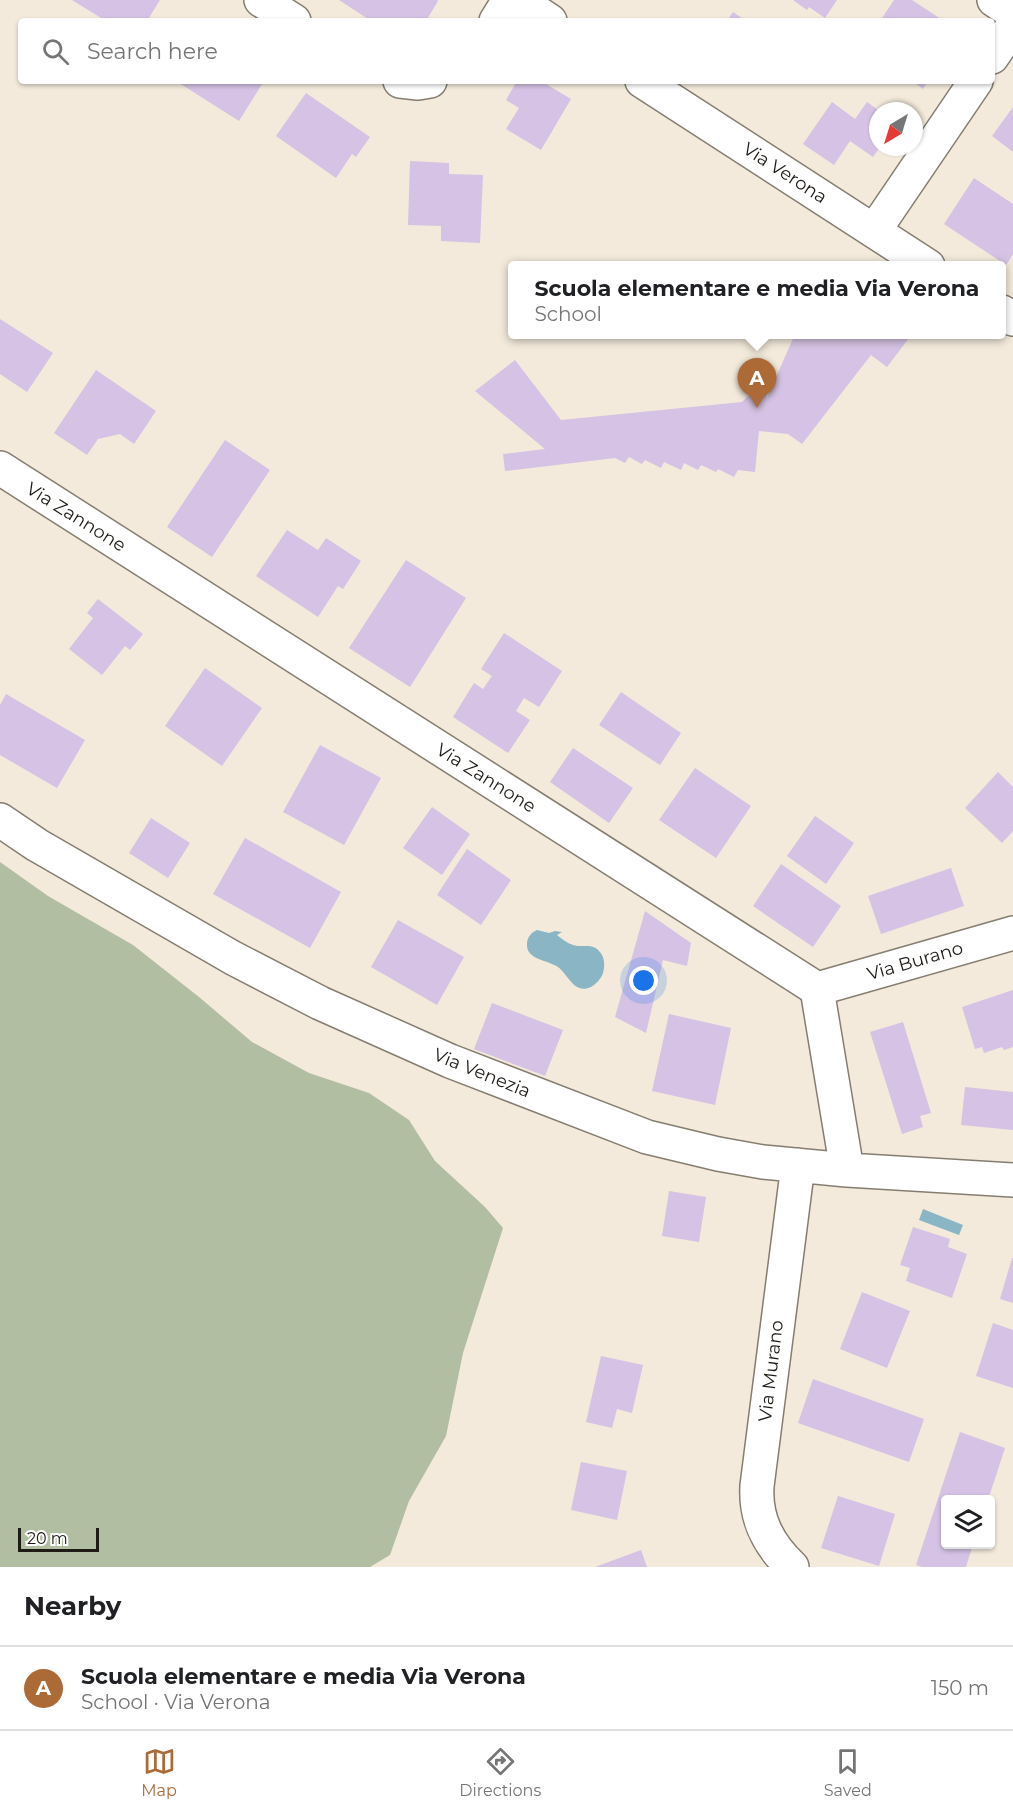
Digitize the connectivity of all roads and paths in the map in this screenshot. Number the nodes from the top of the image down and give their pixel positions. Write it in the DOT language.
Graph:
graph roads {
  1 [pos="261,0"];
  2 [pos="509,0"];
  3 [pos="518,0"];
  4 [pos="994,0"];
  5 [pos="1013,13"];
  6 [pos="289,18"];
  7 [pos="498,18"];
  8 [pos="545,18"];
  9 [pos="1013,26"];
  10 [pos="995,53"];
  11 [pos="647,84"];
  12 [pos="974,84"];
  13 [pos="874,231"];
  14 [pos="920,261"];
  15 [pos="0,468"];
  16 [pos="0,820"];
  17 [pos="1013,933"];
  18 [pos="817,988"];
  19 [pos="798,1165"];
  20 [pos="847,1170"];
  21 [pos="1013,1180"];
  22 [pos="792,1567"];
  1 -- 6 [label="street"];
  2 -- 7 [label="street"];
  3 -- 8 [label="street"];
  4 -- 5 [label="street"];
  9 -- 10 [label="street"];
  11 -- 13 [label="street, Via Verona"];
  12 -- 13 [label="street"];
  13 -- 14 [label="street, Via Verona"];
  15 -- 18 [label="street, Via Zannone"];
  16 -- 19 [label="street, Via Venezia"];
  17 -- 18 [label="street, Via Burano"];
  18 -- 20 [label="street"];
  19 -- 20 [label="street, Via Venezia"];
  19 -- 22 [label="street, Via Murano"];
  20 -- 21 [label="street, Via Venezia"];
}
